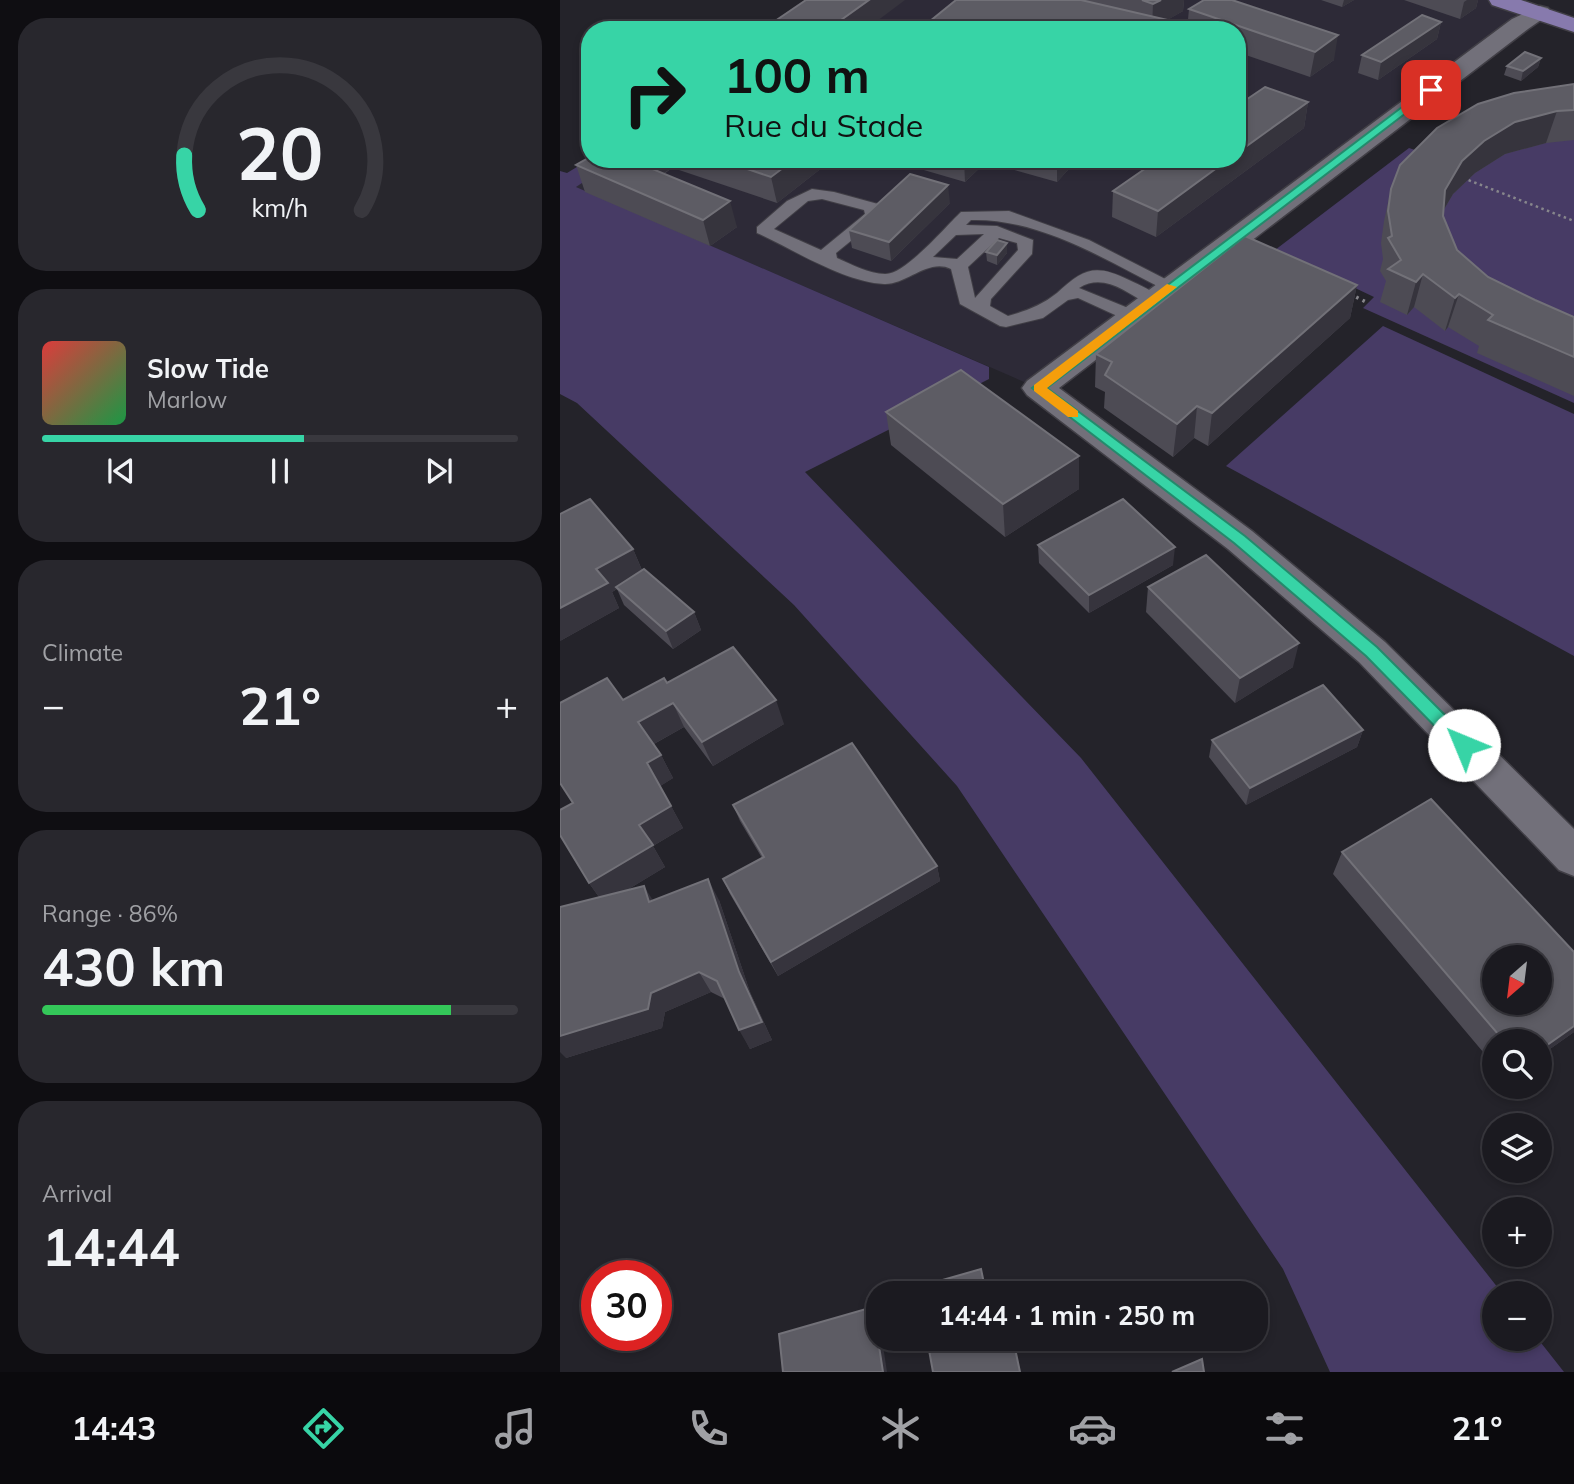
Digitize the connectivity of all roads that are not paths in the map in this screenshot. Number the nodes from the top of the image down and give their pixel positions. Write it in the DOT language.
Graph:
graph roads {
  1 [pos="1500,0"];
  2 [pos="1540,13"];
  3 [pos="1574,24"];
  4 [pos="997,231"];
  5 [pos="946,232"];
  6 [pos="829,258"];
  7 [pos="959,266"];
  8 [pos="908,271"];
  9 [pos="1063,296"];
  10 [pos="1152,301"];
  11 [pos="981,310"];
  12 [pos="1574,857"];
  1 -- 2 [label="main road"];
  2 -- 3 [label="main road"];
  2 -- 10 [label="street"];
  4 -- 5 [label="lane"];
  4 -- 7 [label="lane"];
  4 -- 11 [label="lane"];
  5 -- 8 [label="lane"];
  5 -- 10 [label="lane"];
  6 -- 6 [label="lane"];
  6 -- 8 [label="lane"];
  7 -- 8 [label="lane"];
  7 -- 11 [label="lane"];
  9 -- 10 [label="lane"];
  9 -- 10 [label="lane"];
  9 -- 11 [label="lane"];
  10 -- 12 [label="street"];
}
